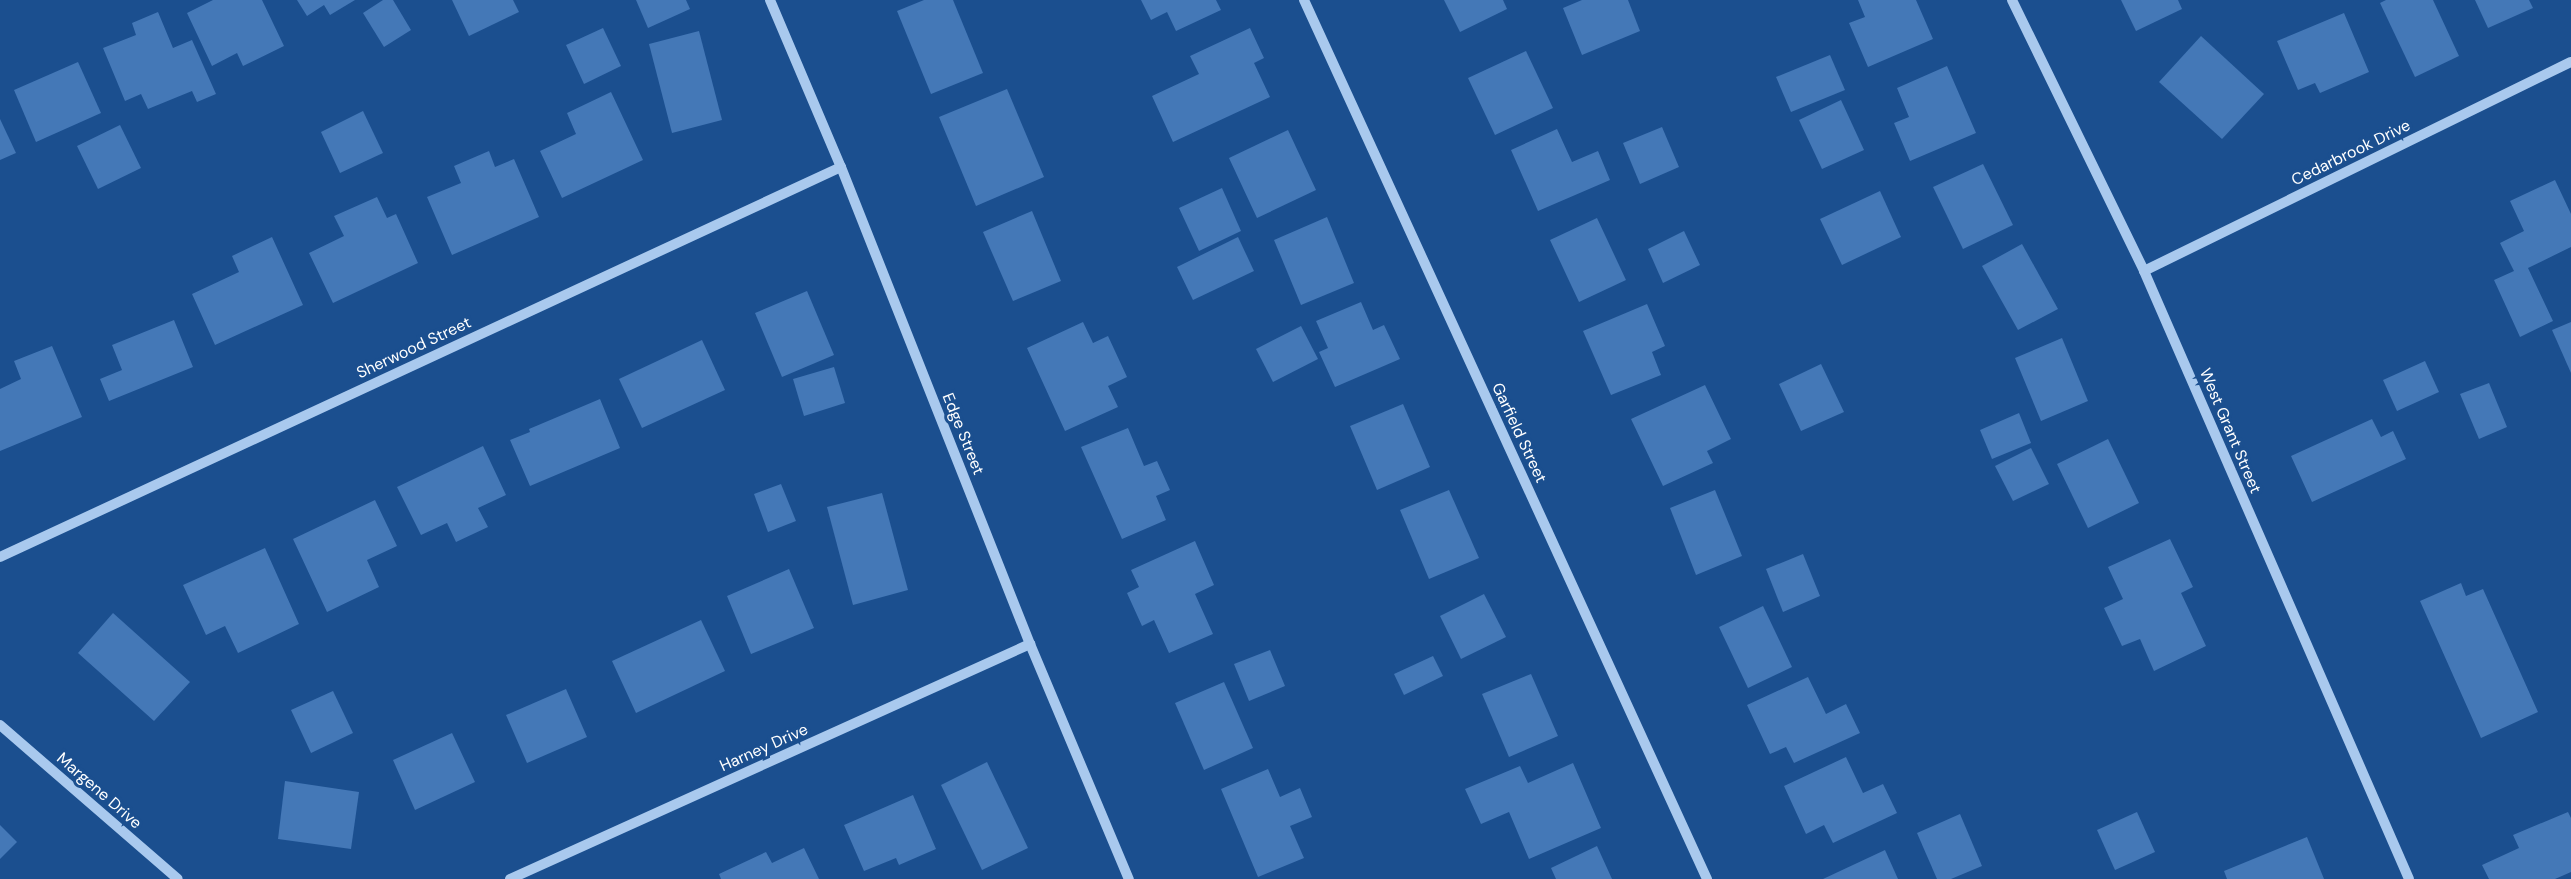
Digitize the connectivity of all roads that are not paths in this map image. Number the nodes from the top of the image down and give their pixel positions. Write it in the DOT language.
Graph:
graph roads {
  1 [pos="770,0"];
  2 [pos="1304,0"];
  3 [pos="2012,0"];
  4 [pos="2571,62"];
  5 [pos="841,167"];
  6 [pos="2144,271"];
  7 [pos="0,557"];
  8 [pos="1030,644"];
  9 [pos="0,725"];
  10 [pos="178,879"];
  11 [pos="510,879"];
  12 [pos="1129,879"];
  13 [pos="1707,879"];
  14 [pos="2409,879"];
  1 -- 5 [label="street, Edge Street"];
  2 -- 13 [label="street, Garfield Street"];
  3 -- 6 [label="street, West Grant Street"];
  4 -- 6 [label="street, Cedarbrook Drive"];
  5 -- 7 [label="street, Sherwood Street"];
  5 -- 8 [label="street, Edge Street"];
  6 -- 14 [label="street, West Grant Street"];
  8 -- 11 [label="street, Harney Drive"];
  8 -- 12 [label="street, Edge Street"];
  9 -- 10 [label="street, Margene Drive"];
}
